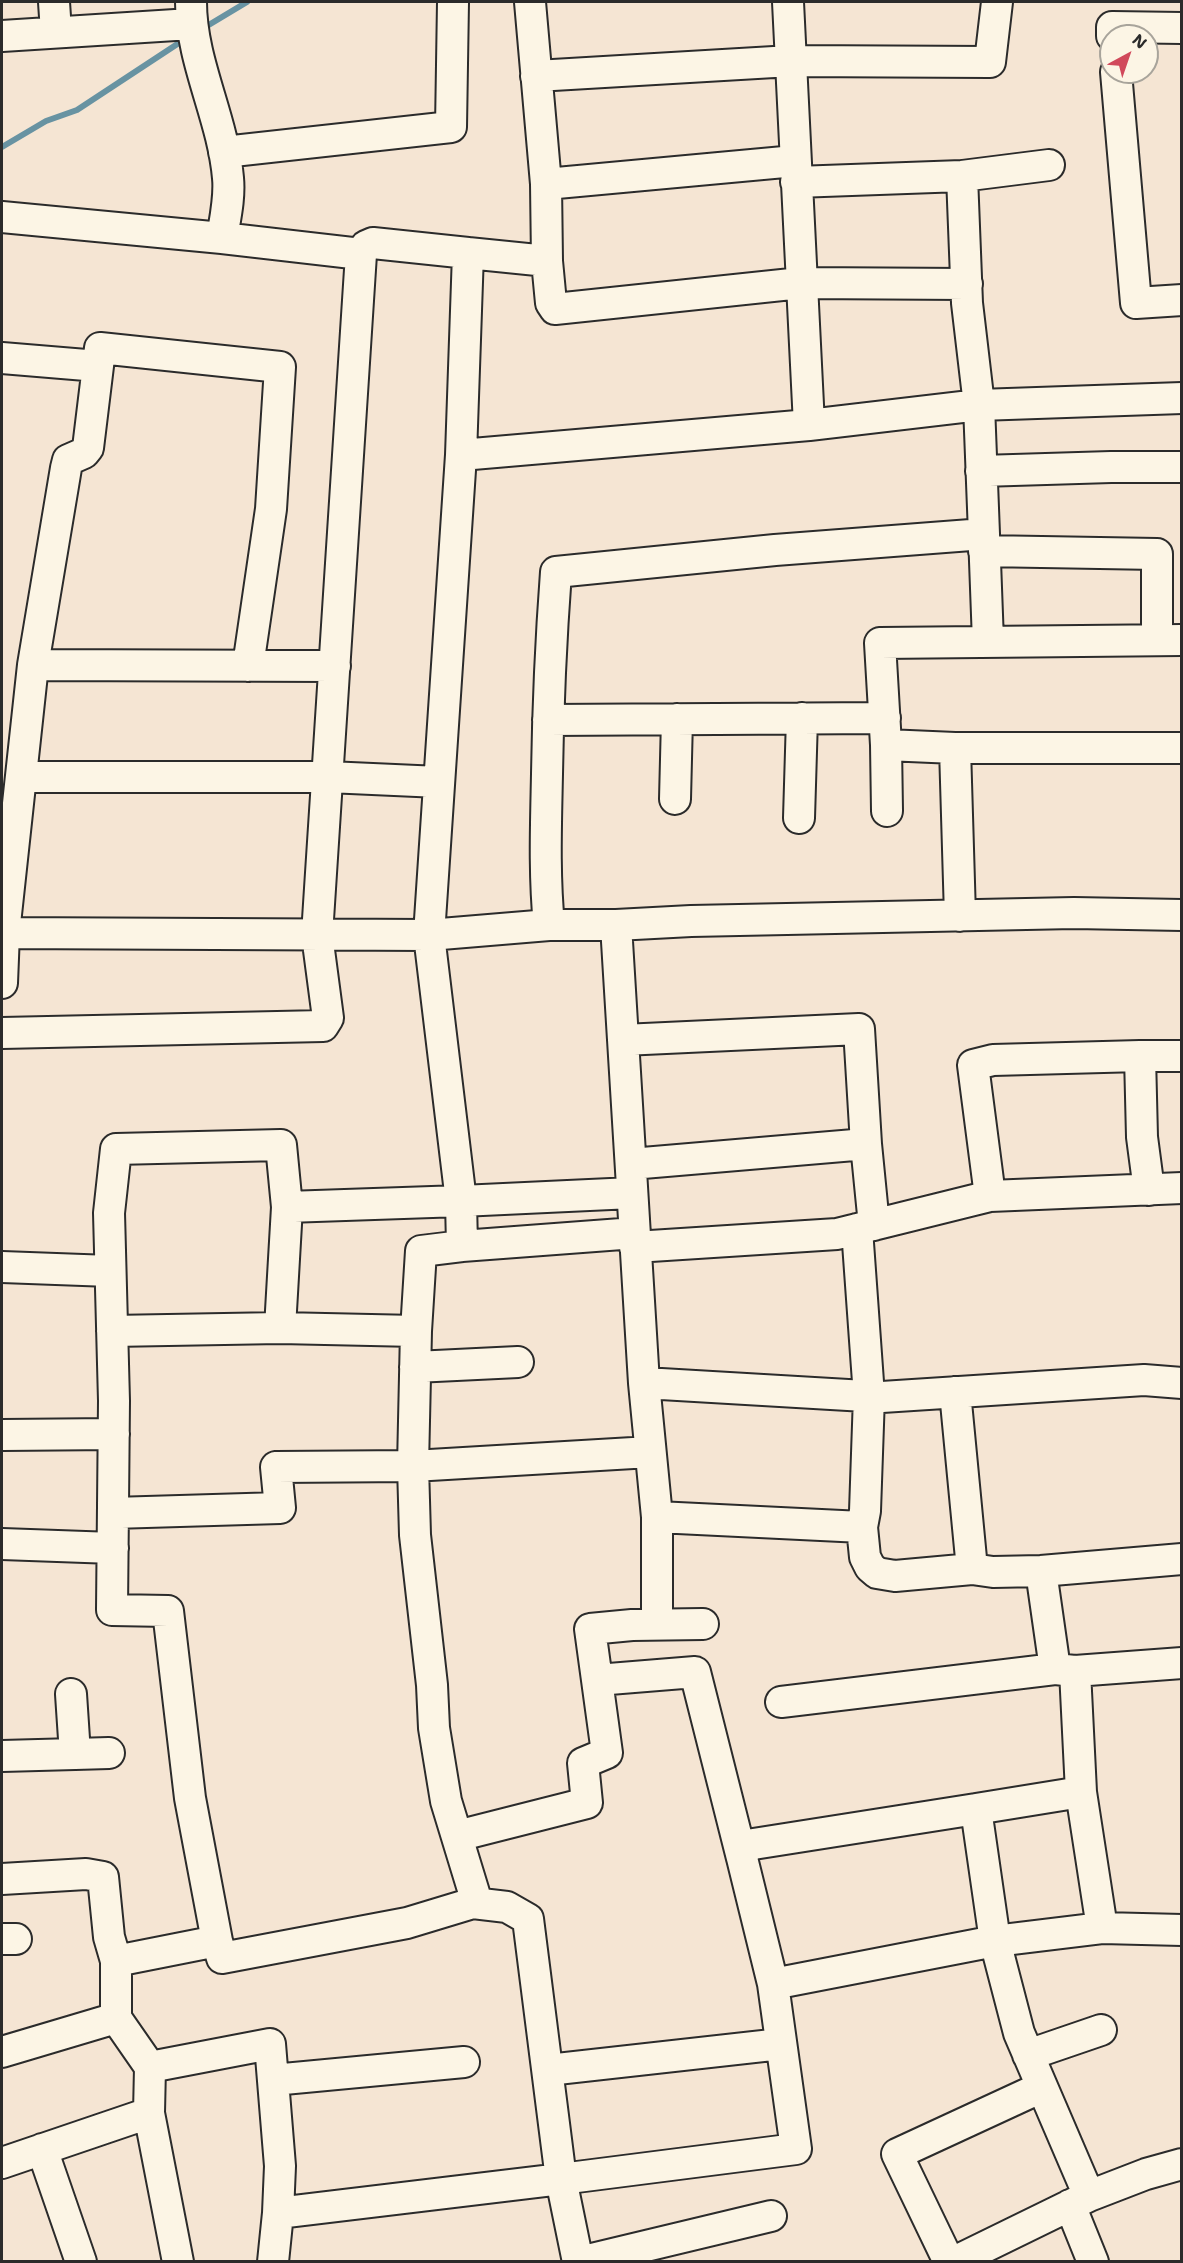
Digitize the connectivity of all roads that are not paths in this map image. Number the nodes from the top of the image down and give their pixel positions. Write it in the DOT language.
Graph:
graph roads {
  1 [pos="54,2"];
  2 [pos="453,2"];
  3 [pos="530,2"];
  4 [pos="788,2"];
  5 [pos="997,2"];
  6 [pos="191,13"];
  7 [pos="1159,28"];
  8 [pos="1182,28"];
  9 [pos="56,32"];
  10 [pos="2,36"];
  11 [pos="790,60"];
  12 [pos="536,76"];
  13 [pos="1117,84"];
  14 [pos="224,152"];
  15 [pos="1049,165"];
  16 [pos="795,171"];
  17 [pos="962,176"];
  18 [pos="546,184"];
  19 [pos="2,217"];
  20 [pos="222,238"];
  21 [pos="468,253"];
  22 [pos="361,254"];
  23 [pos="547,261"];
  24 [pos="801,283"];
  25 [pos="967,284"];
  26 [pos="1182,300"];
  27 [pos="2,358"];
  28 [pos="98,366"];
  29 [pos="1182,398"];
  30 [pos="979,405"];
  31 [pos="809,425"];
  32 [pos="461,455"];
  33 [pos="1182,467"];
  34 [pos="981,471"];
  35 [pos="984,542"];
  36 [pos="1169,640"];
  37 [pos="988,642"];
  38 [pos="33,665"];
  39 [pos="248,666"];
  40 [pos="335,666"];
  41 [pos="802,718"];
  42 [pos="677,719"];
  43 [pos="548,720"];
  44 [pos="886,731"];
  45 [pos="955,748"];
  46 [pos="1182,748"];
  47 [pos="21,777"];
  48 [pos="328,777"];
  49 [pos="439,782"];
  50 [pos="675,799"];
  51 [pos="887,811"];
  52 [pos="799,819"];
  53 [pos="1182,915"];
  54 [pos="960,916"];
  55 [pos="549,925"];
  56 [pos="616,925"];
  57 [pos="3,933"];
  58 [pos="317,935"];
  59 [pos="429,935"];
  60 [pos="2,983"];
  61 [pos="2,1033"];
  62 [pos="623,1040"];
  63 [pos="1140,1056"];
  64 [pos="1182,1056"];
  65 [pos="866,1144"];
  66 [pos="630,1164"];
  67 [pos="1182,1188"];
  68 [pos="1149,1190"];
  69 [pos="632,1193"];
  70 [pos="990,1196"];
  71 [pos="461,1202"];
  72 [pos="287,1206"];
  73 [pos="865,1227"];
  74 [pos="635,1240"];
  75 [pos="462,1246"];
  76 [pos="2,1267"];
  77 [pos="110,1271"];
  78 [pos="280,1328"];
  79 [pos="112,1330"];
  80 [pos="416,1331"];
  81 [pos="518,1362"];
  82 [pos="415,1367"];
  83 [pos="644,1383"];
  84 [pos="1182,1383"];
  85 [pos="955,1392"];
  86 [pos="869,1396"];
  87 [pos="114,1434"];
  88 [pos="2,1435"];
  89 [pos="651,1452"];
  90 [pos="413,1466"];
  91 [pos="113,1513"];
  92 [pos="657,1517"];
  93 [pos="862,1527"];
  94 [pos="2,1544"];
  95 [pos="113,1548"];
  96 [pos="1182,1559"];
  97 [pos="972,1569"];
  98 [pos="1041,1570"];
  99 [pos="657,1624"];
  100 [pos="703,1624"];
  101 [pos="1182,1663"];
  102 [pos="1065,1670"];
  103 [pos="597,1680"];
  104 [pos="72,1694"];
  105 [pos="782,1702"];
  106 [pos="109,1753"];
  107 [pos="75,1754"];
  108 [pos="2,1756"];
  109 [pos="1081,1792"];
  110 [pos="976,1809"];
  111 [pos="457,1836"];
  112 [pos="742,1858"];
  113 [pos="2,1880"];
  114 [pos="473,1904"];
  115 [pos="1102,1928"];
  116 [pos="1182,1930"];
  117 [pos="217,1941"];
  118 [pos="995,1941"];
  119 [pos="116,1961"];
  120 [pos="773,1983"];
  121 [pos="116,2018"];
  122 [pos="1101,2030"];
  123 [pos="781,2044"];
  124 [pos="2,2052"];
  125 [pos="1028,2055"];
  126 [pos="464,2061"];
  127 [pos="150,2067"];
  128 [pos="548,2070"];
  129 [pos="273,2080"];
  130 [pos="1042,2087"];
  131 [pos="148,2113"];
  132 [pos="42,2149"];
  133 [pos="2,2163"];
  134 [pos="1182,2164"];
  135 [pos="561,2179"];
  136 [pos="1080,2201"];
  137 [pos="278,2213"];
  138 [pos="771,2216"];
  139 [pos="81,2262"];
  140 [pos="178,2262"];
  141 [pos="273,2262"];
  142 [pos="578,2262"];
  143 [pos="949,2262"];
  144 [pos="954,2262"];
  145 [pos="1093,2262"];
  1 -- 9 [label="street"];
  2 -- 14 [label="street"];
  3 -- 12 [label="street"];
  4 -- 11 [label="street"];
  5 -- 11 [label="street"];
  6 -- 9 [label="street"];
  6 -- 14 [label="street"];
  7 -- 8 [label="street"];
  9 -- 10 [label="street"];
  11 -- 12 [label="street"];
  11 -- 16 [label="street"];
  12 -- 18 [label="street"];
  13 -- 26 [label="street"];
  14 -- 20 [label="street"];
  15 -- 17 [label="street"];
  16 -- 17 [label="street"];
  16 -- 18 [label="street"];
  16 -- 24 [label="street"];
  17 -- 25 [label="street"];
  18 -- 23 [label="street"];
  19 -- 20 [label="street"];
  20 -- 22 [label="street"];
  21 -- 22 [label="street"];
  21 -- 23 [label="street"];
  21 -- 32 [label="street"];
  22 -- 40 [label="street"];
  23 -- 24 [label="street"];
  24 -- 25 [label="street"];
  24 -- 31 [label="street"];
  25 -- 30 [label="street"];
  27 -- 28 [label="street"];
  28 -- 38 [label="street"];
  28 -- 39 [label="street"];
  29 -- 30 [label="street"];
  30 -- 31 [label="street"];
  30 -- 34 [label="street"];
  31 -- 32 [label="street"];
  32 -- 49 [label="street"];
  33 -- 34 [label="street"];
  34 -- 35 [label="street"];
  35 -- 36 [label="street"];
  35 -- 37 [label="street"];
  35 -- 43 [label="street"];
  36 -- 37 [label="street"];
  37 -- 44 [label="street"];
  38 -- 39 [label="street"];
  38 -- 47 [label="street"];
  39 -- 40 [label="street"];
  40 -- 48 [label="street"];
  41 -- 42 [label="street"];
  41 -- 44 [label="street"];
  41 -- 52 [label="street"];
  42 -- 43 [label="street"];
  42 -- 50 [label="street"];
  43 -- 55 [label="street"];
  44 -- 45 [label="street"];
  44 -- 51 [label="street"];
  45 -- 46 [label="street"];
  45 -- 54 [label="street"];
  47 -- 48 [label="street"];
  47 -- 57 [label="street"];
  48 -- 49 [label="street"];
  48 -- 58 [label="street"];
  49 -- 59 [label="street"];
  53 -- 54 [label="street"];
  54 -- 56 [label="street"];
  55 -- 56 [label="street"];
  55 -- 59 [label="street"];
  56 -- 62 [label="street"];
  57 -- 58 [label="street"];
  57 -- 60 [label="street"];
  58 -- 59 [label="street"];
  58 -- 61 [label="street"];
  59 -- 71 [label="street"];
  62 -- 65 [label="street"];
  62 -- 66 [label="street"];
  63 -- 64 [label="street"];
  63 -- 68 [label="street"];
  63 -- 70 [label="street"];
  65 -- 66 [label="street"];
  65 -- 73 [label="street"];
  66 -- 69 [label="street"];
  67 -- 68 [label="street"];
  68 -- 70 [label="street"];
  69 -- 71 [label="street"];
  69 -- 74 [label="street"];
  70 -- 73 [label="street"];
  71 -- 72 [label="street"];
  71 -- 75 [label="street"];
  72 -- 77 [label="street"];
  72 -- 78 [label="street"];
  73 -- 74 [label="street"];
  73 -- 86 [label="street"];
  74 -- 75 [label="street"];
  74 -- 83 [label="street"];
  75 -- 80 [label="street"];
  76 -- 77 [label="street"];
  77 -- 79 [label="street"];
  78 -- 79 [label="street"];
  78 -- 80 [label="street"];
  79 -- 87 [label="street"];
  80 -- 82 [label="street"];
  81 -- 82 [label="street"];
  82 -- 90 [label="street"];
  83 -- 86 [label="street"];
  83 -- 89 [label="street"];
  84 -- 85 [label="street"];
  85 -- 86 [label="street"];
  85 -- 97 [label="street"];
  86 -- 93 [label="street"];
  87 -- 88 [label="street"];
  87 -- 91 [label="street"];
  89 -- 90 [label="street"];
  89 -- 92 [label="street"];
  90 -- 91 [label="street"];
  90 -- 111 [label="street"];
  91 -- 95 [label="street"];
  92 -- 93 [label="street"];
  92 -- 99 [label="street"];
  93 -- 97 [label="street"];
  94 -- 95 [label="street"];
  95 -- 117 [label="street"];
  96 -- 98 [label="street"];
  97 -- 98 [label="street"];
  98 -- 102 [label="street"];
  99 -- 100 [label="street"];
  99 -- 103 [label="street"];
  101 -- 102 [label="street"];
  102 -- 105 [label="street"];
  102 -- 109 [label="street"];
  103 -- 111 [label="street"];
  103 -- 112 [label="street"];
  104 -- 107 [label="street"];
  106 -- 107 [label="street"];
  107 -- 108 [label="street"];
  109 -- 110 [label="street"];
  109 -- 115 [label="street"];
  110 -- 112 [label="street"];
  110 -- 118 [label="street"];
  111 -- 114 [label="street"];
  112 -- 120 [label="street"];
  113 -- 119 [label="street"];
  114 -- 117 [label="street"];
  114 -- 128 [label="street"];
  115 -- 116 [label="street"];
  115 -- 118 [label="street"];
  117 -- 119 [label="street"];
  118 -- 120 [label="street"];
  118 -- 125 [label="street"];
  119 -- 121 [label="street"];
  120 -- 123 [label="street"];
  121 -- 124 [label="street"];
  121 -- 127 [label="street"];
  122 -- 125 [label="street"];
  123 -- 128 [label="street"];
  123 -- 135 [label="street"];
  125 -- 130 [label="street"];
  126 -- 129 [label="street"];
  127 -- 129 [label="street"];
  127 -- 131 [label="street"];
  128 -- 135 [label="street"];
  129 -- 137 [label="street"];
  130 -- 136 [label="street"];
  130 -- 143 [label="street"];
  131 -- 132 [label="street"];
  131 -- 140 [label="street"];
  132 -- 133 [label="street"];
  132 -- 139 [label="street"];
  134 -- 136 [label="street"];
  135 -- 137 [label="street"];
  135 -- 142 [label="street"];
  136 -- 144 [label="street"];
  136 -- 145 [label="street"];
  137 -- 141 [label="street"];
  138 -- 142 [label="street"];
}
